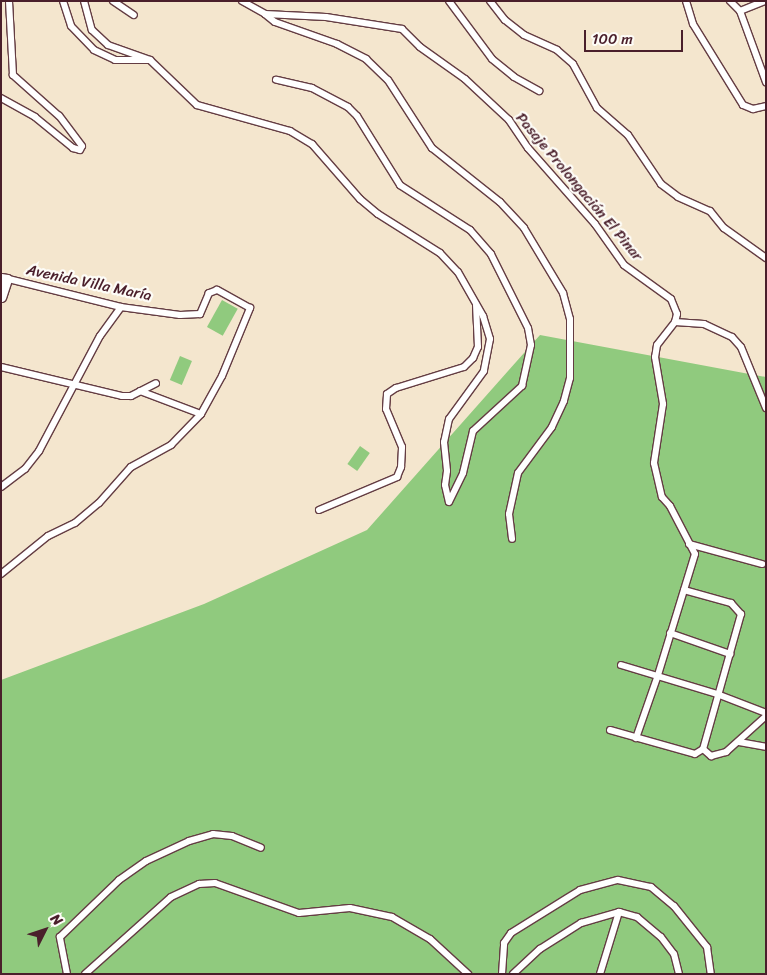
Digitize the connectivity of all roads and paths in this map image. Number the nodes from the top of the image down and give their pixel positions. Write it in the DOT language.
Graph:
graph roads {
  1 [pos="9,1"];
  2 [pos="63,1"];
  3 [pos="84,1"];
  4 [pos="113,1"];
  5 [pos="242,1"];
  6 [pos="449,1"];
  7 [pos="490,1"];
  8 [pos="686,1"];
  9 [pos="765,1"];
  10 [pos="731,2"];
  11 [pos="740,11"];
  12 [pos="265,14"];
  13 [pos="134,15"];
  14 [pos="150,60"];
  15 [pos="276,80"];
  16 [pos="766,82"];
  17 [pos="540,91"];
  18 [pos="1,98"];
  19 [pos="766,106"];
  20 [pos="766,258"];
  21 [pos="3,278"];
  22 [pos="1,298"];
  23 [pos="476,301"];
  24 [pos="120,307"];
  25 [pos="675,322"];
  26 [pos="1,367"];
  27 [pos="156,383"];
  28 [pos="76,386"];
  29 [pos="140,391"];
  30 [pos="766,408"];
  31 [pos="201,414"];
  32 [pos="1,487"];
  33 [pos="319,510"];
  34 [pos="512,538"];
  35 [pos="690,544"];
  36 [pos="762,564"];
  37 [pos="1,574"];
  38 [pos="684,590"];
  39 [pos="670,633"];
  40 [pos="730,654"];
  41 [pos="621,665"];
  42 [pos="658,675"];
  43 [pos="717,694"];
  44 [pos="766,714"];
  45 [pos="610,730"];
  46 [pos="636,738"];
  47 [pos="740,742"];
  48 [pos="766,747"];
  49 [pos="703,749"];
  50 [pos="261,848"];
  51 [pos="619,912"];
  52 [pos="67,974"];
  53 [pos="85,974"];
  54 [pos="468,974"];
  55 [pos="502,974"];
  56 [pos="513,974"];
  57 [pos="600,974"];
  58 [pos="679,974"];
  59 [pos="712,974"];
  1 -- 18 [label="street"];
  2 -- 14 [label="street"];
  3 -- 14 [label="street"];
  4 -- 13 [label="street"];
  5 -- 12 [label="street"];
  6 -- 17 [label="street"];
  7 -- 20 [label="street"];
  8 -- 19 [label="street"];
  9 -- 11 [label="street"];
  10 -- 11 [label="street"];
  11 -- 16 [label="street"];
  12 -- 25 [label="street, Pasaje Prolongación El Pinar"];
  12 -- 34 [label="street"];
  14 -- 23 [label="street"];
  15 -- 23 [label="street"];
  21 -- 22 [label="street"];
  21 -- 24 [label="street, Avenida Villa María"];
  23 -- 33 [label="street"];
  24 -- 28 [label="street"];
  24 -- 31 [label="street, Avenida Villa María"];
  25 -- 30 [label="street"];
  25 -- 35 [label="street"];
  26 -- 28 [label="street"];
  27 -- 29 [label="street"];
  28 -- 29 [label="street"];
  28 -- 32 [label="street"];
  29 -- 31 [label="street"];
  31 -- 37 [label="street"];
  35 -- 36 [label="street"];
  35 -- 38 [label="street"];
  38 -- 39 [label="street"];
  38 -- 40 [label="street"];
  39 -- 40 [label="street"];
  39 -- 42 [label="street"];
  40 -- 43 [label="street"];
  41 -- 42 [label="street"];
  42 -- 43 [label="street"];
  42 -- 46 [label="street"];
  43 -- 44 [label="street"];
  43 -- 49 [label="street"];
  44 -- 47 [label="street"];
  45 -- 46 [label="street"];
  46 -- 49 [label="street"];
  47 -- 48 [label="street"];
  47 -- 49 [label="street"];
  50 -- 52 [label="street"];
  51 -- 56 [label="street"];
  51 -- 57 [label="street"];
  51 -- 58 [label="street"];
  53 -- 54 [label="street"];
  55 -- 59 [label="street"];
}
